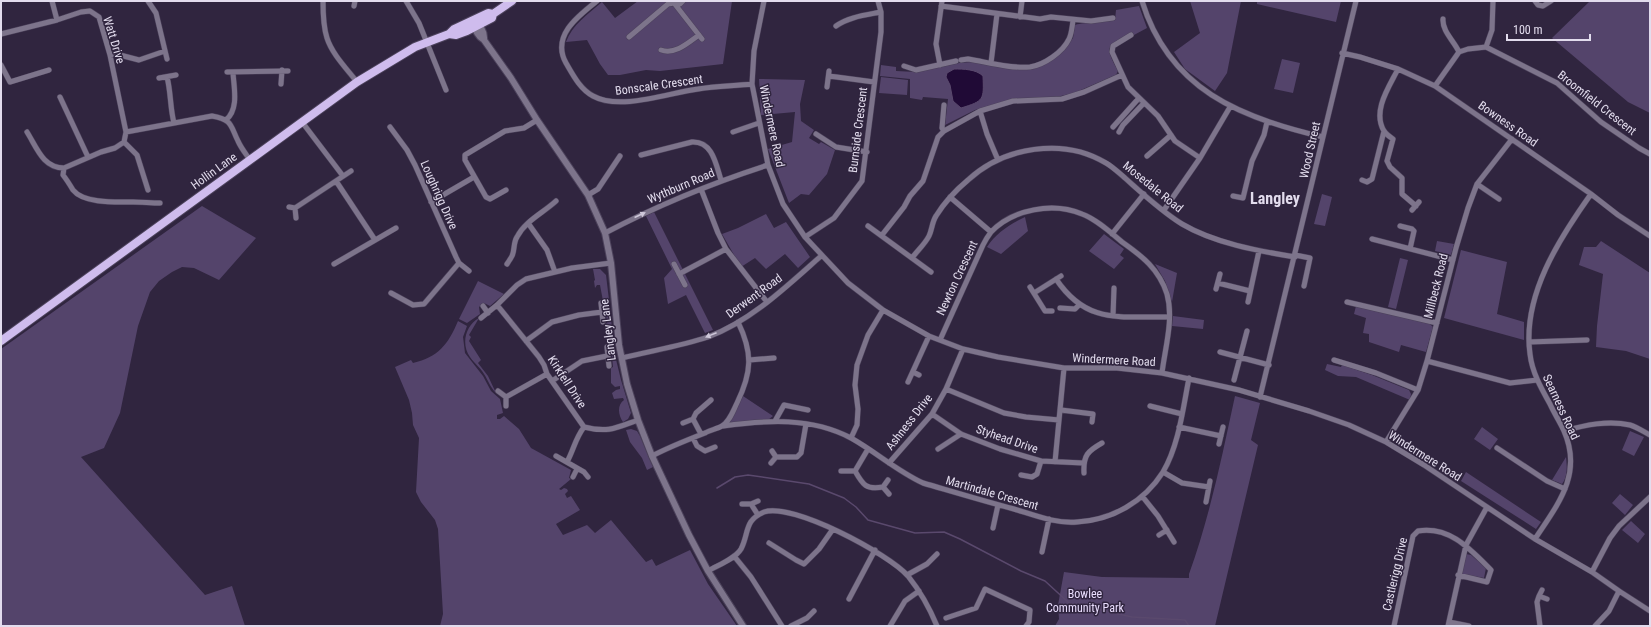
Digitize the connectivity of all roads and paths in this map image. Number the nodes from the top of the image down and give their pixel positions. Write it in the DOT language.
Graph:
graph roads {
  1 [pos="52,1"];
  2 [pos="148,1"];
  3 [pos="323,1"];
  4 [pos="406,1"];
  5 [pos="512,1"];
  6 [pos="596,1"];
  7 [pos="683,1"];
  8 [pos="764,1"];
  9 [pos="878,1"];
  10 [pos="1022,1"];
  11 [pos="1142,1"];
  12 [pos="1356,1"];
  13 [pos="1493,1"];
  14 [pos="1535,1"];
  15 [pos="1551,1"];
  16 [pos="674,2"];
  17 [pos="941,3"];
  18 [pos="881,12"];
  19 [pos="997,14"];
  20 [pos="1020,17"];
  21 [pos="1113,18"];
  22 [pos="1443,19"];
  23 [pos="57,20"];
  24 [pos="1073,21"];
  25 [pos="476,24"];
  26 [pos="836,26"];
  27 [pos="1,34"];
  28 [pos="1131,35"];
  29 [pos="629,37"];
  30 [pos="426,42"];
  31 [pos="1486,47"];
  32 [pos="661,50"];
  33 [pos="165,51"];
  34 [pos="1458,52"];
  35 [pos="1342,53"];
  36 [pos="110,55"];
  37 [pos="167,59"];
  38 [pos="991,63"];
  39 [pos="940,64"];
  40 [pos="1,65"];
  41 [pos="904,66"];
  42 [pos="1398,69"];
  43 [pos="49,70"];
  44 [pos="176,75"];
  45 [pos="1122,75"];
  46 [pos="167,77"];
  47 [pos="159,78"];
  48 [pos="357,82"];
  49 [pos="874,82"];
  50 [pos="281,84"];
  51 [pos="752,84"];
  52 [pos="1435,86"];
  53 [pos="827,88"];
  54 [pos="446,90"];
  55 [pos="60,97"];
  56 [pos="1139,98"];
  57 [pos="1144,103"];
  58 [pos="944,105"];
  59 [pos="1230,106"];
  60 [pos="980,111"];
  61 [pos="226,120"];
  62 [pos="537,120"];
  63 [pos="302,122"];
  64 [pos="1267,122"];
  65 [pos="174,123"];
  66 [pos="759,124"];
  67 [pos="390,127"];
  68 [pos="1113,127"];
  69 [pos="944,131"];
  70 [pos="1384,131"];
  71 [pos="27,132"];
  72 [pos="126,132"];
  73 [pos="733,132"];
  74 [pos="1119,132"];
  75 [pos="816,134"];
  76 [pos="1171,135"];
  77 [pos="1324,137"];
  78 [pos="1512,139"];
  79 [pos="124,142"];
  80 [pos="867,152"];
  81 [pos="1650,154"];
  82 [pos="641,155"];
  83 [pos="620,156"];
  84 [pos="1147,156"];
  85 [pos="88,158"];
  86 [pos="1200,158"];
  87 [pos="250,160"];
  88 [pos="998,160"];
  89 [pos="768,165"];
  90 [pos="64,168"];
  91 [pos="351,170"];
  92 [pos="344,176"];
  93 [pos="474,177"];
  94 [pos="721,180"];
  95 [pos="1362,180"];
  96 [pos="336,181"];
  97 [pos="1477,184"];
  98 [pos="701,188"];
  99 [pos="148,190"];
  100 [pos="506,190"];
  101 [pos="1144,194"];
  102 [pos="1591,194"];
  103 [pos="588,195"];
  104 [pos="1233,196"];
  105 [pos="950,197"];
  106 [pos="1499,199"];
  107 [pos="556,201"];
  108 [pos="431,202"];
  109 [pos="160,203"];
  110 [pos="289,207"];
  111 [pos="295,208"];
  112 [pos="1164,210"];
  113 [pos="1412,210"];
  114 [pos="296,218"];
  115 [pos="528,223"];
  116 [pos="868,226"];
  117 [pos="1400,226"];
  118 [pos="396,228"];
  119 [pos="990,232"];
  120 [pos="605,233"];
  121 [pos="1112,234"];
  122 [pos="882,235"];
  123 [pos="1650,236"];
  124 [pos="806,237"];
  125 [pos="1372,239"];
  126 [pos="375,240"];
  127 [pos="726,249"];
  128 [pos="1410,249"];
  129 [pos="1259,251"];
  130 [pos="821,256"];
  131 [pos="1295,256"];
  132 [pos="912,258"];
  133 [pos="1453,260"];
  134 [pos="459,263"];
  135 [pos="611,263"];
  136 [pos="334,264"];
  137 [pos="507,264"];
  138 [pos="674,264"];
  139 [pos="469,271"];
  140 [pos="555,272"];
  141 [pos="931,272"];
  142 [pos="679,274"];
  143 [pos="1220,274"];
  144 [pos="1061,276"];
  145 [pos="1056,279"];
  146 [pos="1218,283"];
  147 [pos="685,285"];
  148 [pos="1030,286"];
  149 [pos="1304,286"];
  150 [pos="1114,288"];
  151 [pos="1216,289"];
  152 [pos="1250,291"];
  153 [pos="391,293"];
  154 [pos="1034,293"];
  155 [pos="766,302"];
  156 [pos="1248,302"];
  157 [pos="1347,302"];
  158 [pos="601,303"];
  159 [pos="497,305"];
  160 [pos="1079,305"];
  161 [pos="483,306"];
  162 [pos="1060,308"];
  163 [pos="883,310"];
  164 [pos="1052,311"];
  165 [pos="602,312"];
  166 [pos="488,313"];
  167 [pos="1113,316"];
  168 [pos="1169,317"];
  169 [pos="481,318"];
  170 [pos="603,322"];
  171 [pos="738,322"];
  172 [pos="1437,323"];
  173 [pos="1247,331"];
  174 [pos="929,336"];
  175 [pos="1,340"];
  176 [pos="940,340"];
  177 [pos="1587,340"];
  178 [pos="526,341"];
  179 [pos="1529,342"];
  180 [pos="606,347"];
  181 [pos="963,349"];
  182 [pos="1220,352"];
  183 [pos="608,356"];
  184 [pos="1241,356"];
  185 [pos="622,358"];
  186 [pos="774,358"];
  187 [pos="749,360"];
  188 [pos="1334,360"];
  189 [pos="1427,361"];
  190 [pos="1269,365"];
  191 [pos="609,366"];
  192 [pos="1064,368"];
  193 [pos="913,372"];
  194 [pos="1162,372"];
  195 [pos="547,374"];
  196 [pos="919,376"];
  197 [pos="1189,378"];
  198 [pos="1234,380"];
  199 [pos="1537,380"];
  200 [pos="552,381"];
  201 [pos="908,382"];
  202 [pos="946,389"];
  203 [pos="1418,390"];
  204 [pos="498,392"];
  205 [pos="506,397"];
  206 [pos="1260,397"];
  207 [pos="711,400"];
  208 [pos="506,406"];
  209 [pos="1150,406"];
  210 [pos="808,410"];
  211 [pos="1060,410"];
  212 [pos="932,414"];
  213 [pos="1182,414"];
  214 [pos="693,419"];
  215 [pos="638,420"];
  216 [pos="1060,420"];
  217 [pos="775,421"];
  218 [pos="1092,422"];
  219 [pos="683,423"];
  220 [pos="806,424"];
  221 [pos="723,426"];
  222 [pos="584,427"];
  223 [pos="1179,427"];
  224 [pos="1223,427"];
  225 [pos="1564,431"];
  226 [pos="701,434"];
  227 [pos="961,434"];
  228 [pos="1650,435"];
  229 [pos="1221,436"];
  230 [pos="693,438"];
  231 [pos="851,438"];
  232 [pos="1386,442"];
  233 [pos="1102,443"];
  234 [pos="1220,444"];
  235 [pos="715,446"];
  236 [pos="1497,448"];
  237 [pos="868,449"];
  238 [pos="938,449"];
  239 [pos="772,451"];
  240 [pos="556,456"];
  241 [pos="652,456"];
  242 [pos="776,457"];
  243 [pos="1041,461"];
  244 [pos="567,462"];
  245 [pos="1055,462"];
  246 [pos="771,463"];
  247 [pos="889,463"];
  248 [pos="1083,463"];
  249 [pos="577,468"];
  250 [pos="841,471"];
  251 [pos="855,471"];
  252 [pos="1162,472"];
  253 [pos="1084,473"];
  254 [pos="1021,475"];
  255 [pos="573,477"];
  256 [pos="588,477"];
  257 [pos="888,480"];
  258 [pos="1210,481"];
  259 [pos="883,487"];
  260 [pos="1208,487"];
  261 [pos="1565,489"];
  262 [pos="889,494"];
  263 [pos="1142,496"];
  264 [pos="1650,497"];
  265 [pos="758,500"];
  266 [pos="1206,502"];
  267 [pos="742,504"];
  268 [pos="751,504"];
  269 [pos="998,505"];
  270 [pos="1487,507"];
  271 [pos="758,515"];
  272 [pos="1049,519"];
  273 [pos="833,528"];
  274 [pos="993,528"];
  275 [pos="1167,530"];
  276 [pos="1159,535"];
  277 [pos="1535,539"];
  278 [pos="1174,542"];
  279 [pos="769,543"];
  280 [pos="1466,545"];
  281 [pos="875,550"];
  282 [pos="1042,552"];
  283 [pos="937,554"];
  284 [pos="734,556"];
  285 [pos="708,571"];
  286 [pos="1592,572"];
  287 [pos="907,575"];
  288 [pos="1458,575"];
  289 [pos="919,590"];
  290 [pos="1542,590"];
  291 [pos="1619,591"];
  292 [pos="1539,596"];
  293 [pos="849,599"];
  294 [pos="1548,599"];
  295 [pos="814,611"];
  296 [pos="1650,611"];
  297 [pos="946,618"];
  298 [pos="1448,624"];
  299 [pos="743,626"];
  300 [pos="782,626"];
  301 [pos="791,626"];
  302 [pos="890,626"];
  303 [pos="937,626"];
  304 [pos="1026,626"];
  305 [pos="1394,626"];
  306 [pos="1469,626"];
  307 [pos="1540,626"];
  308 [pos="1595,626"];
  1 -- 23 [label="street"];
  2 -- 33 [label="street"];
  3 -- 48 [label="street"];
  4 -- 30 [label="street"];
  5 -- 25 [label="main road, Hollin Lane"];
  6 -- 51 [label="street, Bonscale Crescent"];
  7 -- 16 [label="street"];
  8 -- 51 [label="street, Windermere Road"];
  9 -- 18 [label="street, Burnside Crescent"];
  10 -- 20 [label="street"];
  11 -- 59 [label="street"];
  12 -- 35 [label="street, Wood Street"];
  13 -- 31 [label="street"];
  14 -- 15 [label="street"];
  16 -- 29 [label="street"];
  16 -- 32 [label="street"];
  17 -- 19 [label="street"];
  17 -- 39 [label="street"];
  18 -- 26 [label="street"];
  18 -- 49 [label="street, Burnside Crescent"];
  19 -- 20 [label="street"];
  19 -- 38 [label="street"];
  20 -- 24 [label="street"];
  21 -- 24 [label="street"];
  22 -- 34 [label="street"];
  23 -- 27 [label="street, Watt Drive"];
  23 -- 36 [label="street, Watt Drive"];
  24 -- 38 [label="street"];
  25 -- 30 [label="main road, Hollin Lane"];
  25 -- 62 [label="street, Langley Lane"];
  28 -- 45 [label="street"];
  30 -- 48 [label="main road, Hollin Lane"];
  30 -- 54 [label="street"];
  31 -- 34 [label="street"];
  31 -- 81 [label="street, Broomfield Crescent"];
  33 -- 36 [label="street"];
  33 -- 37 [label="street"];
  34 -- 52 [label="street"];
  35 -- 42 [label="street, Bowness Road"];
  35 -- 77 [label="street, Wood Street"];
  36 -- 72 [label="street, Watt Drive"];
  38 -- 39 [label="street"];
  39 -- 41 [label="street"];
  40 -- 43 [label="street"];
  42 -- 52 [label="street, Bowness Road"];
  42 -- 70 [label="street"];
  44 -- 46 [label="street"];
  45 -- 56 [label="street"];
  45 -- 60 [label="street"];
  46 -- 47 [label="street"];
  46 -- 65 [label="street"];
  48 -- 63 [label="main road, Hollin Lane"];
  49 -- 53 [label="street"];
  49 -- 80 [label="street, Burnside Crescent"];
  50 -- 61 [label="street"];
  51 -- 66 [label="street, Windermere Road"];
  52 -- 78 [label="street, Bowness Road"];
  55 -- 85 [label="street"];
  56 -- 57 [label="street"];
  56 -- 68 [label="street"];
  57 -- 74 [label="street"];
  57 -- 76 [label="street"];
  58 -- 69 [label="street"];
  59 -- 64 [label="street"];
  59 -- 86 [label="street"];
  60 -- 69 [label="street"];
  60 -- 88 [label="street"];
  61 -- 65 [label="street"];
  61 -- 87 [label="street"];
  62 -- 93 [label="street"];
  62 -- 103 [label="street, Langley Lane"];
  63 -- 87 [label="main road, Hollin Lane"];
  63 -- 92 [label="street"];
  64 -- 77 [label="street"];
  64 -- 104 [label="street"];
  65 -- 72 [label="street"];
  66 -- 73 [label="street"];
  66 -- 89 [label="street, Windermere Road"];
  67 -- 108 [label="street, Loughrigg Drive"];
  69 -- 122 [label="street"];
  70 -- 95 [label="street"];
  70 -- 113 [label="street"];
  71 -- 90 [label="street"];
  72 -- 79 [label="street"];
  75 -- 80 [label="street"];
  76 -- 84 [label="street"];
  76 -- 86 [label="street"];
  77 -- 131 [label="street, Wood Street"];
  78 -- 97 [label="street, Millbeck Road"];
  78 -- 102 [label="street, Bowness Road"];
  79 -- 85 [label="street"];
  79 -- 99 [label="street"];
  80 -- 124 [label="street, Burnside Crescent"];
  82 -- 94 [label="street"];
  83 -- 103 [label="street"];
  85 -- 90 [label="street"];
  86 -- 112 [label="street"];
  87 -- 175 [label="main road, Hollin Lane"];
  88 -- 101 [label="street, Mosedale Road"];
  88 -- 105 [label="street, Mosedale Road"];
  89 -- 94 [label="street, Wythburn Road"];
  89 -- 124 [label="street, Windermere Road"];
  90 -- 109 [label="street"];
  91 -- 92 [label="street"];
  92 -- 96 [label="street"];
  93 -- 100 [label="street"];
  93 -- 108 [label="street"];
  94 -- 98 [label="street, Wythburn Road"];
  96 -- 111 [label="street"];
  96 -- 126 [label="street"];
  97 -- 106 [label="street"];
  97 -- 133 [label="street, Millbeck Road"];
  120 -- 98 [label="street, Wythburn Road, one-way"];
  98 -- 127 [label="street"];
  101 -- 112 [label="street, Mosedale Road"];
  101 -- 121 [label="street"];
  102 -- 123 [label="street, Bowness Road"];
  102 -- 179 [label="street, Searness Road"];
  103 -- 120 [label="street, Langley Lane"];
  105 -- 119 [label="street"];
  105 -- 132 [label="street, Mosedale Road"];
  107 -- 115 [label="street"];
  108 -- 134 [label="street, Loughrigg Drive"];
  110 -- 111 [label="street"];
  111 -- 114 [label="street"];
  112 -- 129 [label="street, Mosedale Road"];
  115 -- 137 [label="street"];
  115 -- 140 [label="street"];
  116 -- 122 [label="street"];
  117 -- 128 [label="street"];
  118 -- 126 [label="street"];
  119 -- 121 [label="street, Newton Crescent"];
  119 -- 176 [label="street, Newton Crescent"];
  120 -- 135 [label="street, Langley Lane"];
  121 -- 168 [label="street, Newton Crescent"];
  122 -- 132 [label="street"];
  124 -- 130 [label="street, Windermere Road"];
  125 -- 128 [label="street"];
  126 -- 136 [label="street"];
  127 -- 142 [label="street"];
  127 -- 155 [label="street"];
  128 -- 133 [label="street"];
  129 -- 131 [label="street, Mosedale Road"];
  129 -- 152 [label="street"];
  130 -- 155 [label="street, Derwent Road"];
  130 -- 163 [label="street, Windermere Road"];
  131 -- 149 [label="street, Mosedale Road"];
  131 -- 190 [label="street, Wood Street"];
  132 -- 141 [label="street"];
  133 -- 172 [label="street, Millbeck Road"];
  134 -- 139 [label="street, Loughrigg Drive"];
  134 -- 153 [label="street"];
  135 -- 140 [label="street"];
  135 -- 185 [label="street, Langley Lane"];
  138 -- 142 [label="street"];
  140 -- 159 [label="street"];
  142 -- 147 [label="street"];
  143 -- 146 [label="street"];
  144 -- 145 [label="street"];
  145 -- 154 [label="street"];
  145 -- 160 [label="street"];
  146 -- 151 [label="street"];
  146 -- 152 [label="street"];
  148 -- 154 [label="street"];
  150 -- 167 [label="street"];
  152 -- 156 [label="street"];
  154 -- 164 [label="street"];
  155 -- 171 [label="street, Derwent Road"];
  157 -- 172 [label="street"];
  158 -- 165 [label="street"];
  159 -- 166 [label="street"];
  159 -- 178 [label="street, Kirkfell Drive"];
  160 -- 162 [label="street"];
  160 -- 167 [label="street"];
  161 -- 166 [label="street"];
  163 -- 174 [label="street, Windermere Road"];
  163 -- 231 [label="street"];
  165 -- 170 [label="street"];
  165 -- 178 [label="street"];
  166 -- 169 [label="street"];
  167 -- 168 [label="street"];
  168 -- 194 [label="street, Newton Crescent"];
  171 -- 185 [label="street, Derwent Road, one-way"];
  171 -- 187 [label="street"];
  172 -- 189 [label="street, Millbeck Road"];
  173 -- 184 [label="street"];
  174 -- 176 [label="street, Windermere Road"];
  174 -- 193 [label="street"];
  176 -- 181 [label="street, Windermere Road"];
  177 -- 179 [label="street"];
  178 -- 195 [label="street, Kirkfell Drive"];
  179 -- 199 [label="street, Searness Road"];
  180 -- 183 [label="street"];
  181 -- 192 [label="street, Windermere Road"];
  181 -- 202 [label="street, Ashness Drive"];
  182 -- 184 [label="street"];
  183 -- 191 [label="street"];
  183 -- 200 [label="street"];
  184 -- 190 [label="street"];
  184 -- 198 [label="street"];
  185 -- 215 [label="street, Langley Lane"];
  186 -- 187 [label="street"];
  187 -- 221 [label="street"];
  188 -- 203 [label="street"];
  189 -- 199 [label="street"];
  189 -- 203 [label="street, Millbeck Road"];
  190 -- 206 [label="street, Wood Street"];
  192 -- 194 [label="street, Windermere Road"];
  192 -- 211 [label="street"];
  193 -- 196 [label="street"];
  193 -- 201 [label="street"];
  194 -- 197 [label="street, Windermere Road"];
  195 -- 200 [label="street, Kirkfell Drive"];
  195 -- 205 [label="street"];
  197 -- 206 [label="street, Windermere Road"];
  197 -- 213 [label="street, Martindale Crescent"];
  199 -- 225 [label="street, Searness Road"];
  200 -- 222 [label="street, Kirkfell Drive"];
  202 -- 212 [label="street, Ashness Drive"];
  202 -- 216 [label="street"];
  203 -- 232 [label="street, Millbeck Road"];
  204 -- 205 [label="street"];
  205 -- 208 [label="street"];
  206 -- 232 [label="street, Windermere Road"];
  207 -- 214 [label="street"];
  209 -- 213 [label="street"];
  210 -- 217 [label="street"];
  211 -- 216 [label="street"];
  211 -- 218 [label="street"];
  212 -- 227 [label="street, Styhead Drive"];
  212 -- 247 [label="street, Ashness Drive"];
  213 -- 223 [label="street, Martindale Crescent"];
  214 -- 219 [label="street"];
  214 -- 226 [label="street"];
  215 -- 222 [label="street, Kirkfell Drive"];
  215 -- 241 [label="street, Langley Lane"];
  216 -- 245 [label="street"];
  217 -- 220 [label="street, Martindale Crescent"];
  217 -- 221 [label="street, Martindale Crescent"];
  220 -- 231 [label="street, Martindale Crescent"];
  220 -- 242 [label="street"];
  221 -- 226 [label="street, Martindale Crescent"];
  222 -- 244 [label="street"];
  223 -- 229 [label="street"];
  223 -- 252 [label="street, Martindale Crescent"];
  224 -- 229 [label="street"];
  225 -- 228 [label="street"];
  225 -- 261 [label="street, Searness Road"];
  226 -- 230 [label="street, Martindale Crescent"];
  227 -- 238 [label="street"];
  227 -- 243 [label="street, Styhead Drive"];
  229 -- 234 [label="street"];
  230 -- 235 [label="street"];
  230 -- 241 [label="street, Martindale Crescent"];
  231 -- 237 [label="street, Martindale Crescent"];
  232 -- 270 [label="street, Windermere Road"];
  233 -- 248 [label="street"];
  236 -- 261 [label="street"];
  237 -- 247 [label="street, Martindale Crescent"];
  237 -- 251 [label="street"];
  239 -- 242 [label="street"];
  240 -- 244 [label="street"];
  241 -- 285 [label="street, Langley Lane"];
  242 -- 246 [label="street"];
  243 -- 245 [label="street, Styhead Drive"];
  243 -- 254 [label="street"];
  244 -- 249 [label="street"];
  245 -- 248 [label="street, Styhead Drive"];
  247 -- 269 [label="street, Martindale Crescent"];
  248 -- 253 [label="street"];
  249 -- 255 [label="street"];
  249 -- 256 [label="street"];
  250 -- 251 [label="street"];
  251 -- 259 [label="street"];
  252 -- 260 [label="street"];
  252 -- 263 [label="street, Martindale Crescent"];
  257 -- 259 [label="street"];
  258 -- 260 [label="street"];
  259 -- 262 [label="street"];
  260 -- 266 [label="street"];
  261 -- 277 [label="street, Searness Road"];
  263 -- 272 [label="street, Martindale Crescent"];
  263 -- 275 [label="street"];
  264 -- 286 [label="street"];
  265 -- 268 [label="street"];
  267 -- 268 [label="street"];
  268 -- 271 [label="street"];
  269 -- 272 [label="street, Martindale Crescent"];
  269 -- 274 [label="street"];
  270 -- 277 [label="street, Windermere Road"];
  270 -- 280 [label="street"];
  271 -- 273 [label="street"];
  271 -- 284 [label="street"];
  272 -- 282 [label="street"];
  273 -- 279 [label="street"];
  273 -- 281 [label="street"];
  275 -- 276 [label="street"];
  275 -- 278 [label="street"];
  277 -- 286 [label="street, Windermere Road"];
  280 -- 288 [label="street"];
  280 -- 288 [label="street, Castlerigg Drive"];
  280 -- 305 [label="street, Castlerigg Drive"];
  281 -- 287 [label="street"];
  281 -- 293 [label="street"];
  283 -- 287 [label="street"];
  284 -- 285 [label="street"];
  284 -- 300 [label="street"];
  285 -- 299 [label="street, Langley Lane"];
  286 -- 291 [label="street, Windermere Road"];
  287 -- 289 [label="street"];
  288 -- 298 [label="street"];
  289 -- 302 [label="street"];
  289 -- 303 [label="street"];
  290 -- 292 [label="street"];
  291 -- 296 [label="street, Windermere Road"];
  291 -- 308 [label="street"];
  292 -- 294 [label="street"];
  292 -- 307 [label="street"];
  295 -- 301 [label="street"];
  297 -- 304 [label="street"];
  298 -- 306 [label="street"];
}
